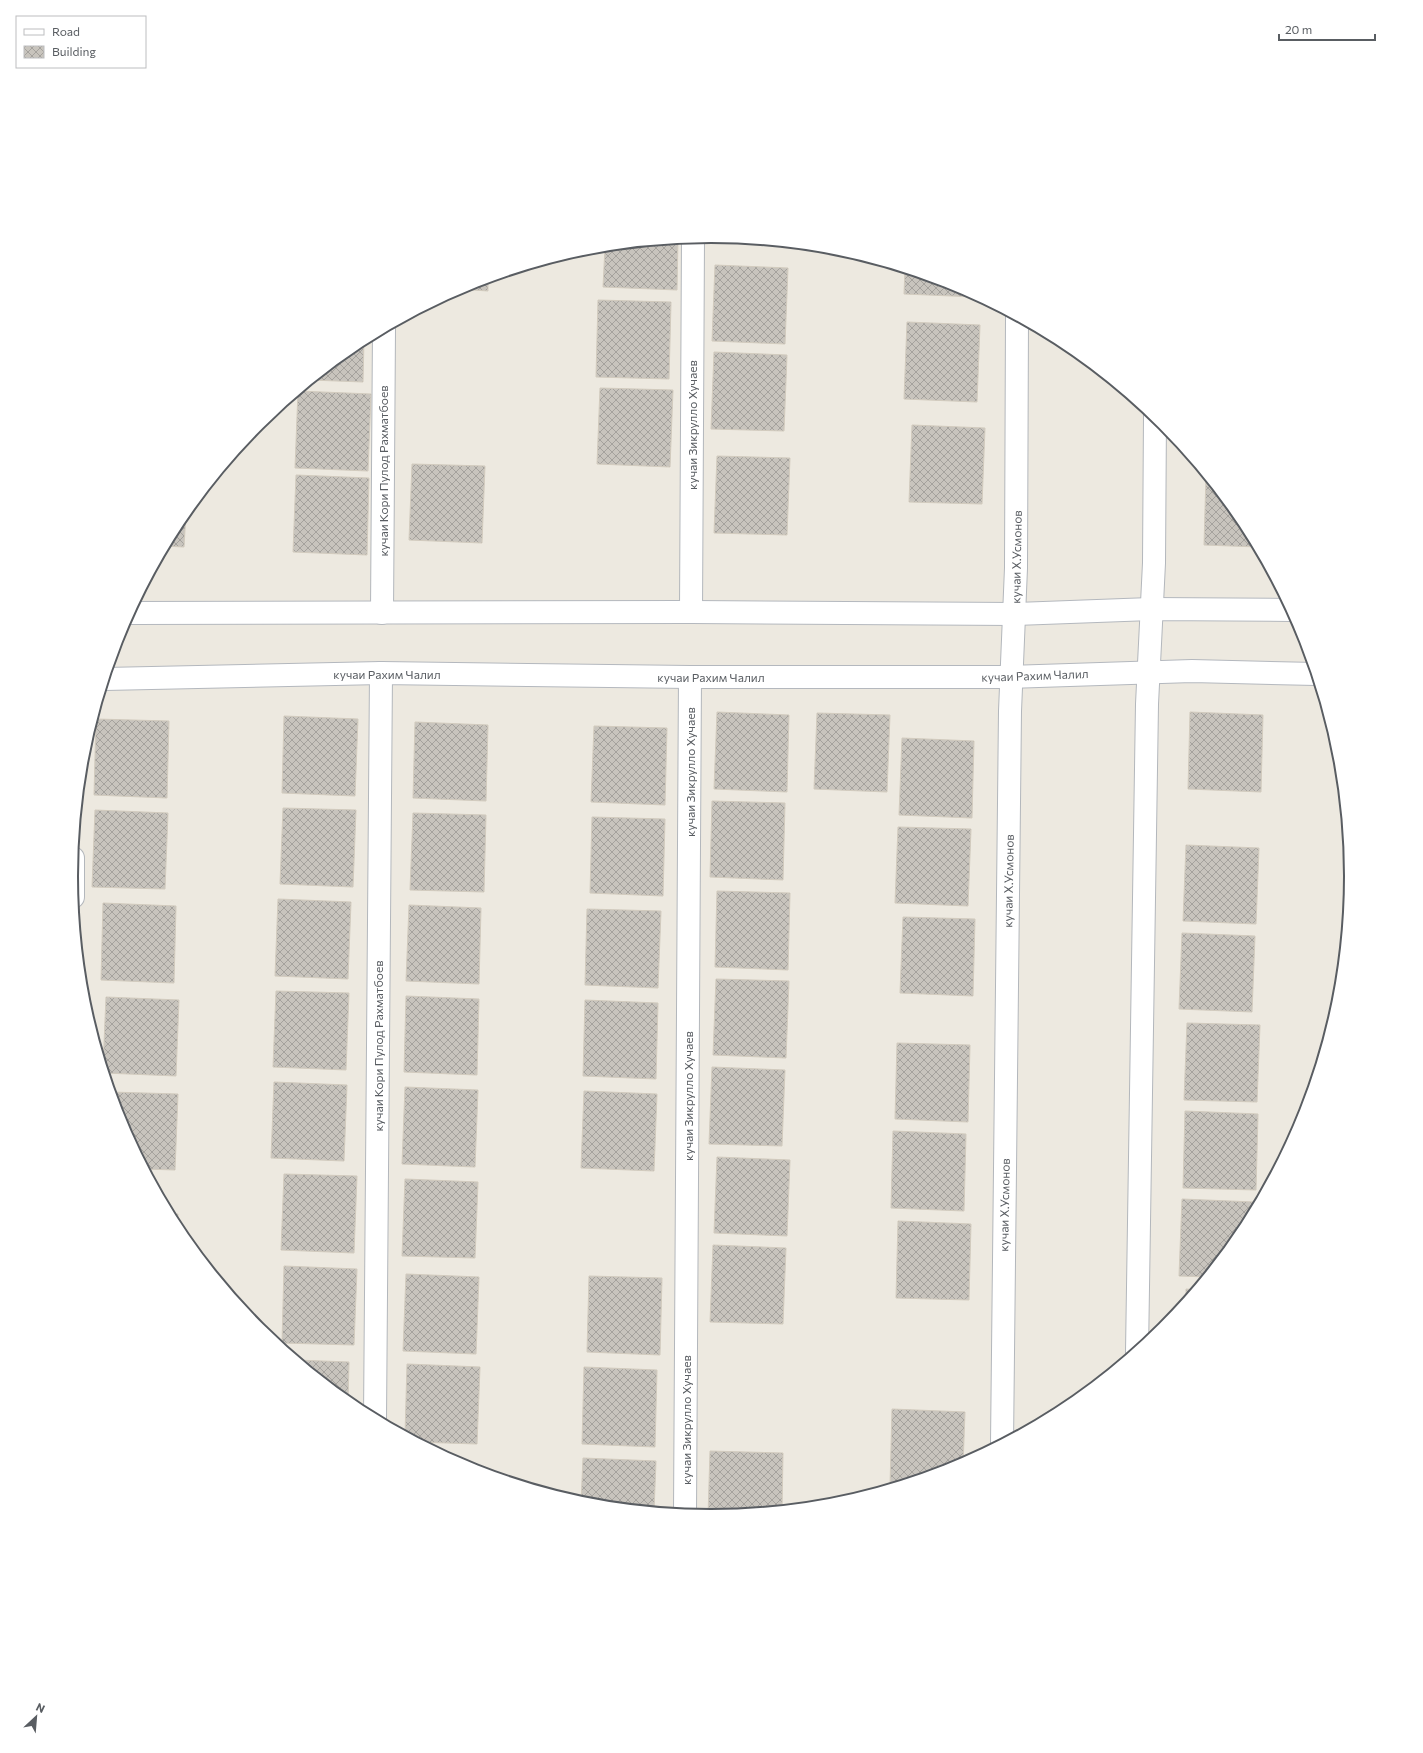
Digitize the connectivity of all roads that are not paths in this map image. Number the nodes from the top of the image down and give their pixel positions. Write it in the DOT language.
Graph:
graph roads {
  1 [pos="693,243"];
  2 [pos="1017,322"];
  3 [pos="384,335"];
  4 [pos="1155,425"];
  5 [pos="1151,609"];
  6 [pos="1286,610"];
  7 [pos="691,612"];
  8 [pos="135,613"];
  9 [pos="382,613"];
  10 [pos="1015,614"];
  11 [pos="1148,672"];
  12 [pos="381,674"];
  13 [pos="1311,674"];
  14 [pos="1012,676"];
  15 [pos="690,677"];
  16 [pos="110,679"];
  17 [pos="1137,1345"];
  18 [pos="375,1412"];
  19 [pos="1002,1439"];
  20 [pos="685,1509"];
  1 -- 7 [label="street, кучаи Зикрулло Хучаев"];
  2 -- 10 [label="street, кучаи Х.Усмонов"];
  3 -- 9 [label="street, кучаи Кори Пулод Рахматбоев"];
  4 -- 5 [label="street"];
  5 -- 6 [label="street"];
  5 -- 10 [label="street"];
  5 -- 11 [label="street"];
  7 -- 9 [label="street"];
  7 -- 10 [label="street"];
  8 -- 9 [label="street"];
  10 -- 14 [label="street, кучаи Х.Усмонов"];
  11 -- 13 [label="street, кучаи Рахим Чалил"];
  11 -- 14 [label="street, кучаи Рахим Чалил"];
  11 -- 17 [label="street"];
  12 -- 15 [label="street, кучаи Рахим Чалил"];
  12 -- 16 [label="street, кучаи Рахим Чалил"];
  12 -- 18 [label="street, кучаи Кори Пулод Рахматбоев"];
  14 -- 15 [label="street, кучаи Рахим Чалил"];
  14 -- 19 [label="street, кучаи Х.Усмонов"];
  15 -- 20 [label="street, кучаи Зикрулло Хучаев"];
}
